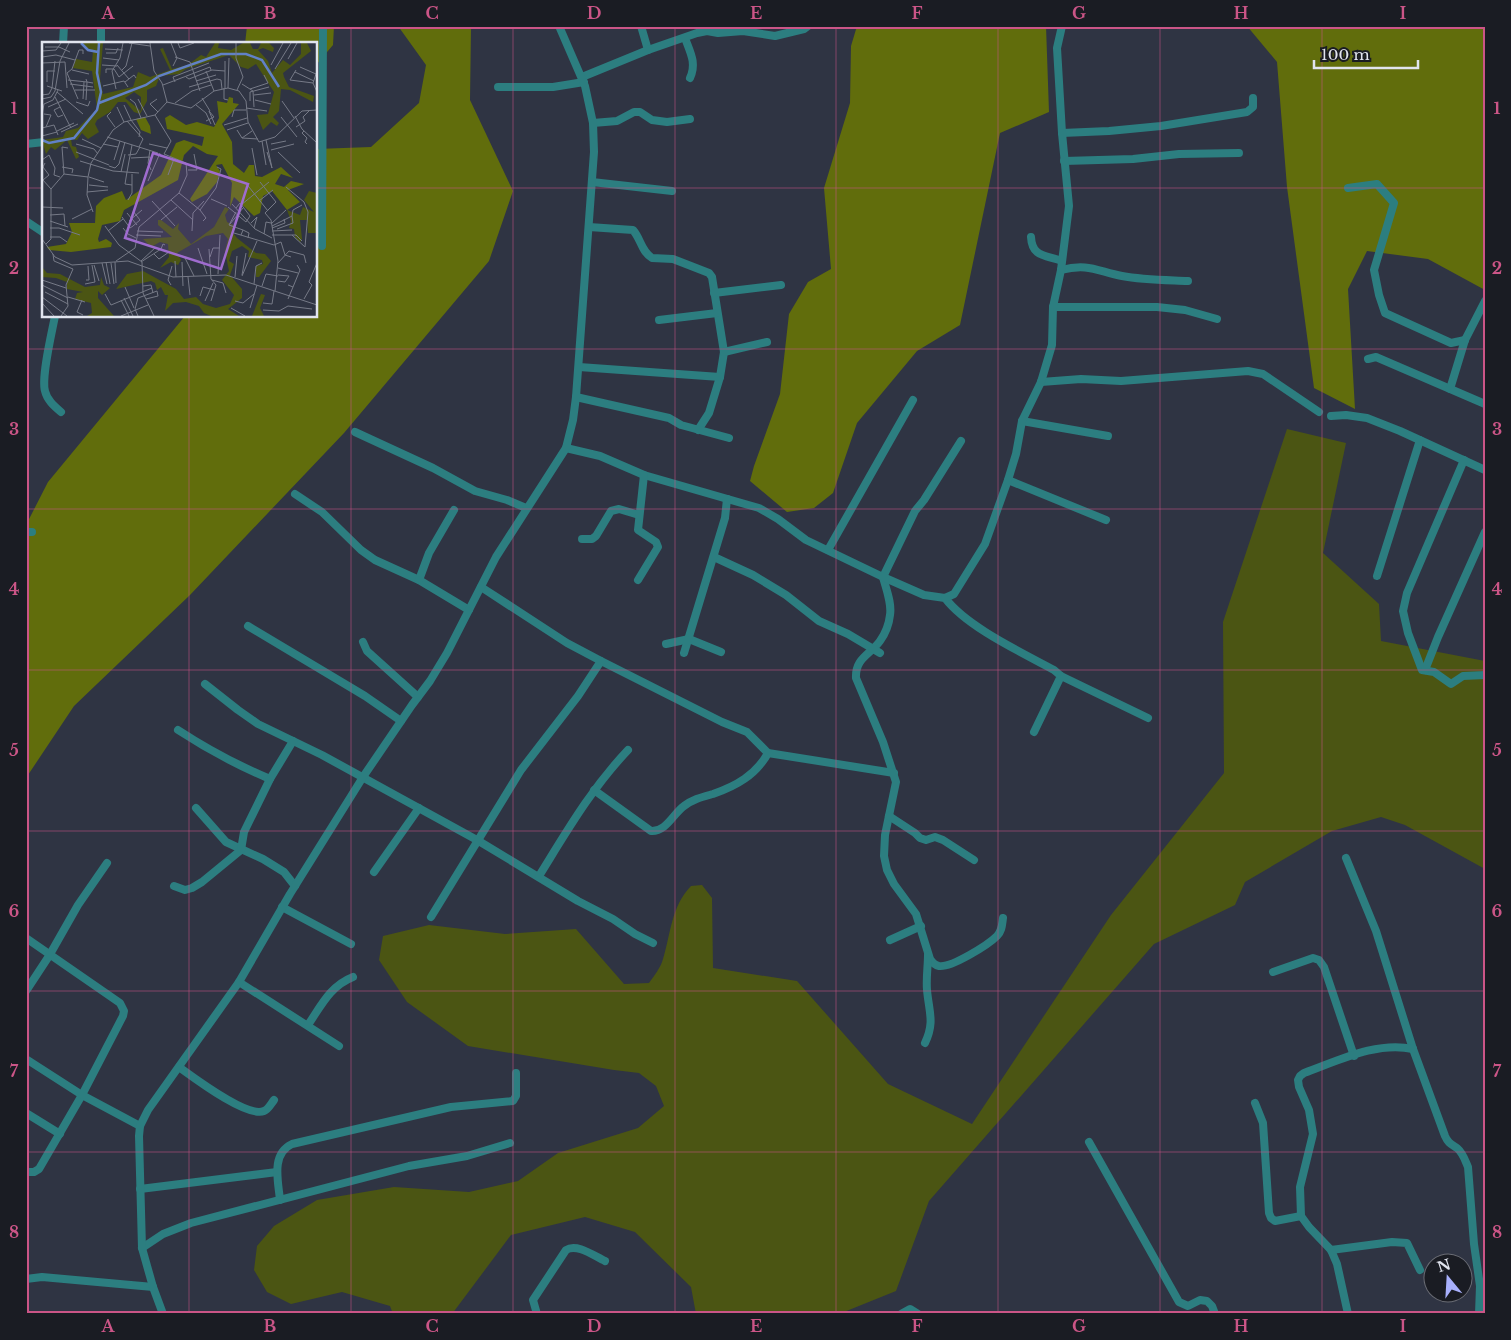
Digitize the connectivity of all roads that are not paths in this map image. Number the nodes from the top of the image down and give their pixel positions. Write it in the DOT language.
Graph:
graph roads {
  1 [pos="64,26"];
  2 [pos="101,26"];
  3 [pos="323,26"];
  4 [pos="559,26"];
  5 [pos="641,26"];
  6 [pos="808,26"];
  7 [pos="1062,26"];
  8 [pos="706,29"];
  9 [pos="685,38"];
  10 [pos="63,42"];
  11 [pos="101,42"];
  12 [pos="648,50"];
  13 [pos="690,78"];
  14 [pos="583,79"];
  15 [pos="498,88"];
  16 [pos="1253,98"];
  17 [pos="690,119"];
  18 [pos="593,123"];
  19 [pos="1062,133"];
  20 [pos="42,142"];
  21 [pos="26,144"];
  22 [pos="1239,153"];
  23 [pos="1064,161"];
  24 [pos="592,182"];
  25 [pos="1348,188"];
  26 [pos="672,190"];
  27 [pos="26,221"];
  28 [pos="589,227"];
  29 [pos="42,232"];
  30 [pos="1031,237"];
  31 [pos="322,246"];
  32 [pos="1062,261"];
  33 [pos="1061,270"];
  34 [pos="1188,281"];
  35 [pos="781,285"];
  36 [pos="714,293"];
  37 [pos="1485,301"];
  38 [pos="1053,307"];
  39 [pos="717,313"];
  40 [pos="55,318"];
  41 [pos="1217,319"];
  42 [pos="659,320"];
  43 [pos="1465,340"];
  44 [pos="767,342"];
  45 [pos="724,352"];
  46 [pos="1368,360"];
  47 [pos="578,367"];
  48 [pos="720,377"];
  49 [pos="1041,382"];
  50 [pos="1450,389"];
  51 [pos="576,397"];
  52 [pos="913,400"];
  53 [pos="1485,404"];
  54 [pos="61,412"];
  55 [pos="1319,412"];
  56 [pos="1331,416"];
  57 [pos="1022,421"];
  58 [pos="698,430"];
  59 [pos="355,432"];
  60 [pos="1108,436"];
  61 [pos="729,438"];
  62 [pos="1420,440"];
  63 [pos="961,441"];
  64 [pos="566,448"];
  65 [pos="1464,460"];
  66 [pos="1485,470"];
  67 [pos="644,475"];
  68 [pos="1008,480"];
  69 [pos="295,494"];
  70 [pos="727,499"];
  71 [pos="526,508"];
  72 [pos="454,510"];
  73 [pos="639,515"];
  74 [pos="1106,520"];
  75 [pos="1485,532"];
  76 [pos="582,539"];
  77 [pos="828,550"];
  78 [pos="714,557"];
  79 [pos="1378,576"];
  80 [pos="883,577"];
  81 [pos="419,580"];
  82 [pos="638,580"];
  83 [pos="481,587"];
  84 [pos="944,598"];
  85 [pos="469,610"];
  86 [pos="248,626"];
  87 [pos="689,639"];
  88 [pos="363,642"];
  89 [pos="666,644"];
  90 [pos="872,650"];
  91 [pos="721,652"];
  92 [pos="684,653"];
  93 [pos="880,653"];
  94 [pos="601,662"];
  95 [pos="1426,670"];
  96 [pos="1485,675"];
  97 [pos="1061,676"];
  98 [pos="205,684"];
  99 [pos="418,697"];
  100 [pos="1148,718"];
  101 [pos="401,722"];
  102 [pos="178,730"];
  103 [pos="1034,732"];
  104 [pos="293,741"];
  105 [pos="628,750"];
  106 [pos="768,753"];
  107 [pos="894,773"];
  108 [pos="363,778"];
  109 [pos="270,779"];
  110 [pos="594,790"];
  111 [pos="196,808"];
  112 [pos="419,808"];
  113 [pos="889,816"];
  114 [pos="477,840"];
  115 [pos="240,850"];
  116 [pos="1346,858"];
  117 [pos="974,860"];
  118 [pos="107,863"];
  119 [pos="374,872"];
  120 [pos="539,876"];
  121 [pos="174,886"];
  122 [pos="295,886"];
  123 [pos="282,907"];
  124 [pos="431,917"];
  125 [pos="1003,918"];
  126 [pos="921,926"];
  127 [pos="26,938"];
  128 [pos="890,940"];
  129 [pos="652,943"];
  130 [pos="351,944"];
  131 [pos="928,949"];
  132 [pos="49,956"];
  133 [pos="1273,972"];
  134 [pos="352,977"];
  135 [pos="239,982"];
  136 [pos="26,991"];
  137 [pos="308,1025"];
  138 [pos="925,1043"];
  139 [pos="339,1046"];
  140 [pos="1413,1049"];
  141 [pos="1354,1056"];
  142 [pos="26,1059"];
  143 [pos="179,1067"];
  144 [pos="516,1073"];
  145 [pos="82,1095"];
  146 [pos="274,1100"];
  147 [pos="1255,1103"];
  148 [pos="26,1113"];
  149 [pos="140,1126"];
  150 [pos="60,1134"];
  151 [pos="1089,1142"];
  152 [pos="510,1143"];
  153 [pos="26,1172"];
  154 [pos="276,1172"];
  155 [pos="140,1189"];
  156 [pos="280,1200"];
  157 [pos="1301,1216"];
  158 [pos="142,1248"];
  159 [pos="1331,1250"];
  160 [pos="605,1261"];
  161 [pos="1420,1270"];
  162 [pos="26,1279"];
  163 [pos="153,1287"];
  164 [pos="163,1314"];
  165 [pos="537,1314"];
  166 [pos="901,1314"];
  167 [pos="918,1314"];
  168 [pos="1215,1314"];
  169 [pos="1348,1314"];
  170 [pos="1479,1314"];
  1 -- 10 [label="street"];
  2 -- 11 [label="street"];
  3 -- 31 [label="street"];
  4 -- 14 [label="street"];
  5 -- 12 [label="street"];
  6 -- 8 [label="street"];
  7 -- 19 [label="street"];
  8 -- 9 [label="street"];
  9 -- 12 [label="street"];
  9 -- 13 [label="street"];
  12 -- 14 [label="street"];
  14 -- 15 [label="street"];
  14 -- 18 [label="street"];
  16 -- 19 [label="street"];
  17 -- 18 [label="street"];
  18 -- 24 [label="street"];
  19 -- 23 [label="street"];
  20 -- 21 [label="street"];
  22 -- 23 [label="street"];
  23 -- 32 [label="street"];
  24 -- 26 [label="street"];
  24 -- 28 [label="street"];
  25 -- 43 [label="street"];
  27 -- 29 [label="street"];
  28 -- 36 [label="street"];
  28 -- 47 [label="street"];
  30 -- 32 [label="street"];
  32 -- 33 [label="street"];
  33 -- 34 [label="street"];
  33 -- 38 [label="street"];
  35 -- 36 [label="street"];
  36 -- 39 [label="street"];
  37 -- 43 [label="street"];
  38 -- 41 [label="street"];
  38 -- 49 [label="street"];
  39 -- 42 [label="street"];
  39 -- 45 [label="street"];
  40 -- 54 [label="street"];
  43 -- 50 [label="street"];
  44 -- 45 [label="street"];
  45 -- 48 [label="street"];
  46 -- 50 [label="street"];
  47 -- 48 [label="street"];
  47 -- 51 [label="street"];
  48 -- 58 [label="street"];
  49 -- 55 [label="street"];
  49 -- 57 [label="street"];
  50 -- 53 [label="street"];
  51 -- 58 [label="street"];
  51 -- 64 [label="street"];
  52 -- 77 [label="street"];
  56 -- 62 [label="street"];
  57 -- 60 [label="street"];
  57 -- 68 [label="street"];
  58 -- 61 [label="street"];
  59 -- 71 [label="street"];
  62 -- 65 [label="street"];
  62 -- 79 [label="street"];
  63 -- 80 [label="street"];
  64 -- 67 [label="street"];
  64 -- 71 [label="street"];
  65 -- 66 [label="street"];
  65 -- 95 [label="street"];
  67 -- 70 [label="street"];
  67 -- 73 [label="street"];
  68 -- 74 [label="street"];
  68 -- 84 [label="street"];
  69 -- 81 [label="street"];
  70 -- 77 [label="street"];
  70 -- 78 [label="street"];
  71 -- 83 [label="street"];
  72 -- 81 [label="street"];
  73 -- 76 [label="street"];
  73 -- 82 [label="street"];
  75 -- 95 [label="street"];
  77 -- 80 [label="street"];
  78 -- 87 [label="street"];
  78 -- 90 [label="street"];
  80 -- 84 [label="street"];
  80 -- 90 [label="street"];
  81 -- 85 [label="street"];
  83 -- 85 [label="street"];
  83 -- 94 [label="street"];
  84 -- 97 [label="street"];
  85 -- 99 [label="street"];
  86 -- 101 [label="street"];
  87 -- 89 [label="street"];
  87 -- 91 [label="street"];
  87 -- 92 [label="street"];
  88 -- 99 [label="street"];
  90 -- 93 [label="street"];
  90 -- 107 [label="street"];
  94 -- 106 [label="street"];
  94 -- 114 [label="street"];
  95 -- 96 [label="street"];
  97 -- 100 [label="street"];
  97 -- 103 [label="street"];
  98 -- 104 [label="street"];
  99 -- 101 [label="street"];
  101 -- 108 [label="street"];
  102 -- 109 [label="street"];
  104 -- 108 [label="street"];
  104 -- 109 [label="street"];
  105 -- 110 [label="street"];
  106 -- 107 [label="street"];
  106 -- 110 [label="street"];
  107 -- 113 [label="street"];
  108 -- 112 [label="street"];
  108 -- 122 [label="street"];
  109 -- 115 [label="street"];
  110 -- 120 [label="street"];
  111 -- 115 [label="street"];
  112 -- 114 [label="street"];
  112 -- 119 [label="street"];
  113 -- 117 [label="street"];
  113 -- 126 [label="street"];
  114 -- 120 [label="street"];
  114 -- 124 [label="street"];
  115 -- 121 [label="street"];
  115 -- 122 [label="street"];
  116 -- 140 [label="street"];
  118 -- 132 [label="street"];
  120 -- 129 [label="street"];
  122 -- 123 [label="street"];
  123 -- 130 [label="street"];
  123 -- 135 [label="street"];
  125 -- 131 [label="street"];
  126 -- 128 [label="street"];
  126 -- 131 [label="street"];
  127 -- 132 [label="street"];
  131 -- 138 [label="street"];
  132 -- 136 [label="street"];
  132 -- 145 [label="street"];
  133 -- 141 [label="street"];
  134 -- 137 [label="street"];
  135 -- 137 [label="street"];
  135 -- 143 [label="street"];
  137 -- 139 [label="street"];
  140 -- 141 [label="street"];
  140 -- 170 [label="street"];
  141 -- 157 [label="street"];
  142 -- 145 [label="street"];
  143 -- 146 [label="street"];
  143 -- 149 [label="street"];
  144 -- 154 [label="street"];
  145 -- 149 [label="street"];
  145 -- 150 [label="street"];
  147 -- 157 [label="street"];
  148 -- 150 [label="street"];
  149 -- 155 [label="street"];
  150 -- 153 [label="street"];
  151 -- 168 [label="street"];
  152 -- 156 [label="street"];
  154 -- 155 [label="street"];
  154 -- 156 [label="street"];
  155 -- 158 [label="street"];
  156 -- 158 [label="street"];
  157 -- 159 [label="street"];
  158 -- 163 [label="street"];
  159 -- 161 [label="street"];
  159 -- 169 [label="street"];
  160 -- 165 [label="street"];
  162 -- 163 [label="street"];
  163 -- 164 [label="street"];
  166 -- 167 [label="street"];
}
